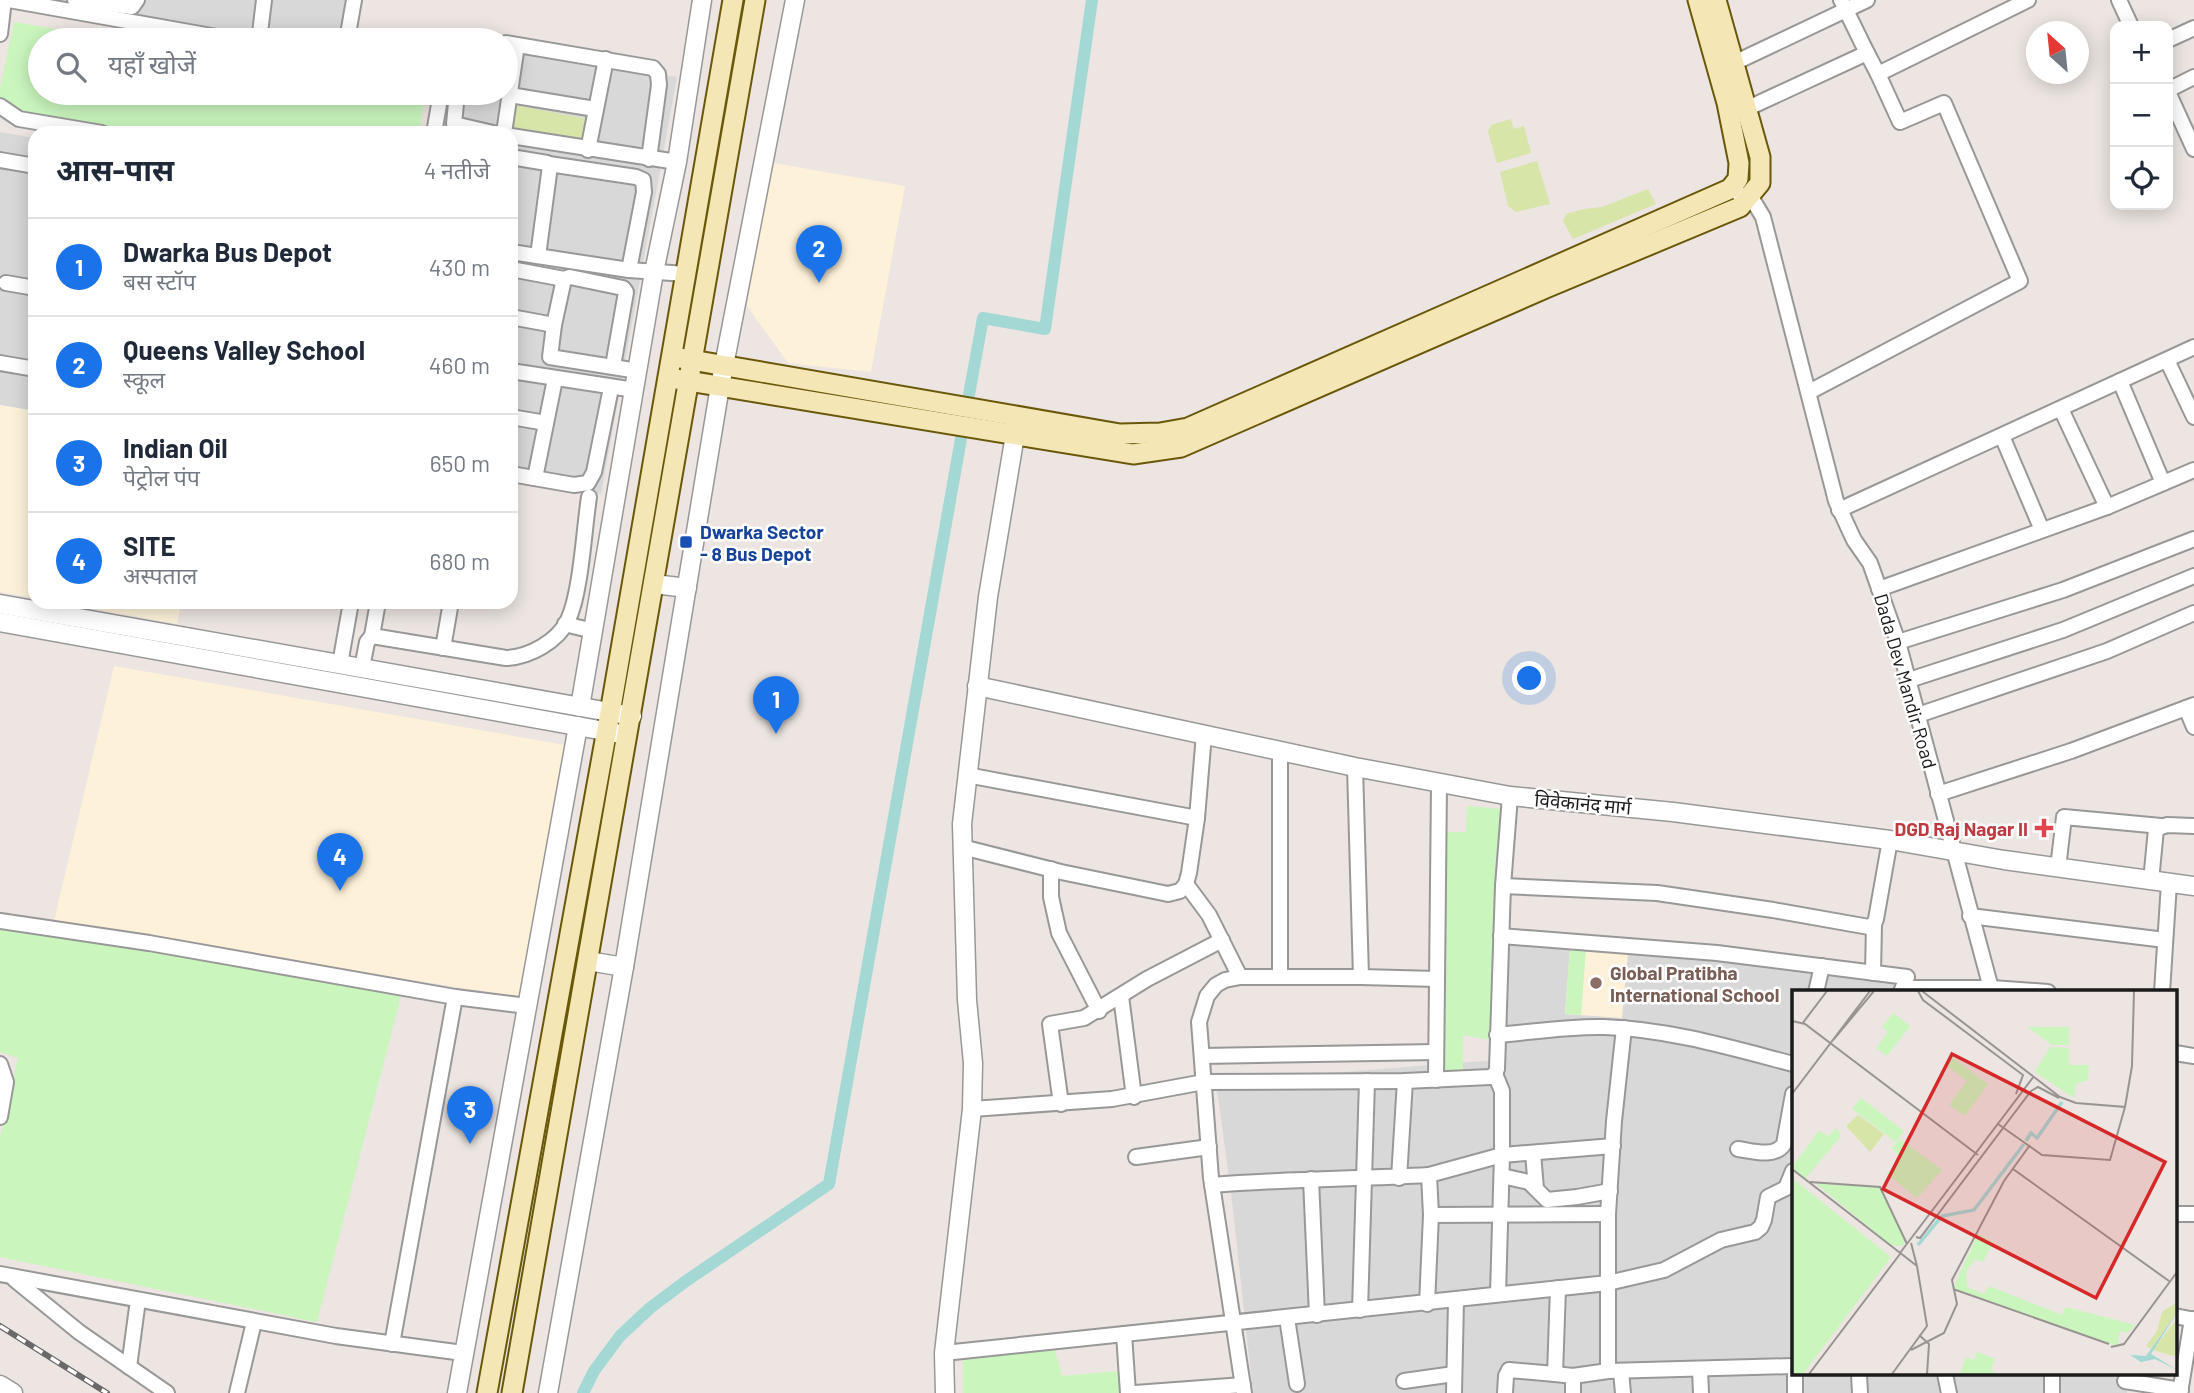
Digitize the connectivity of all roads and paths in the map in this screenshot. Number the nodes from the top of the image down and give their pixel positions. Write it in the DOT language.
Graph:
graph roads {
  1 [pos="7,0"];
  2 [pos="137,0"];
  3 [pos="264,0"];
  4 [pos="354,0"];
  5 [pos="702,0"];
  6 [pos="733,0"];
  7 [pos="755,0"];
  8 [pos="795,0"];
  9 [pos="1698,0"];
  10 [pos="1716,0"];
  11 [pos="1867,0"];
  12 [pos="2028,0"];
  13 [pos="2119,0"];
  14 [pos="82,5"];
  15 [pos="1843,5"];
  16 [pos="2129,21"];
  17 [pos="182,28"];
  18 [pos="261,28"];
  19 [pos="349,28"];
  20 [pos="2194,28"];
  21 [pos="0,34"];
  22 [pos="2173,38"];
  23 [pos="518,45"];
  24 [pos="1867,53"];
  25 [pos="606,59"];
  26 [pos="1734,63"];
  27 [pos="1878,74"];
  28 [pos="2194,77"];
  29 [pos="2173,88"];
  30 [pos="518,96"];
  31 [pos="2173,102"];
  32 [pos="439,105"];
  33 [pos="456,105"];
  34 [pos="508,105"];
  35 [pos="0,106"];
  36 [pos="1746,108"];
  37 [pos="595,109"];
  38 [pos="60,126"];
  39 [pos="435,126"];
  40 [pos="463,126"];
  41 [pos="505,126"];
  42 [pos="518,137"];
  43 [pos="2194,149"];
  44 [pos="588,150"];
  45 [pos="518,158"];
  46 [pos="649,159"];
  47 [pos="0,160"];
  48 [pos="677,162"];
  49 [pos="549,164"];
  50 [pos="28,165"];
  51 [pos="1730,189"];
  52 [pos="1749,198"];
  53 [pos="518,253"];
  54 [pos="538,256"];
  55 [pos="518,270"];
  56 [pos="629,270"];
  57 [pos="654,272"];
  58 [pos="686,274"];
  59 [pos="564,279"];
  60 [pos="6,282"];
  61 [pos="28,287"];
  62 [pos="518,318"];
  63 [pos="554,325"];
  64 [pos="2194,347"];
  65 [pos="671,356"];
  66 [pos="694,360"];
  67 [pos="2167,360"];
  68 [pos="0,363"];
  69 [pos="724,365"];
  70 [pos="613,366"];
  71 [pos="28,367"];
  72 [pos="638,371"];
  73 [pos="518,372"];
  74 [pos="668,377"];
  75 [pos="555,379"];
  76 [pos="688,380"];
  77 [pos="2120,382"];
  78 [pos="720,386"];
  79 [pos="611,388"];
  80 [pos="635,390"];
  81 [pos="1809,392"];
  82 [pos="2061,409"];
  83 [pos="2194,417"];
  84 [pos="518,418"];
  85 [pos="546,423"];
  86 [pos="1017,425"];
  87 [pos="2002,436"];
  88 [pos="2194,470"];
  89 [pos="518,475"];
  90 [pos="535,478"];
  91 [pos="2163,483"];
  92 [pos="518,484"];
  93 [pos="589,497"];
  94 [pos="616,502"];
  95 [pos="2106,507"];
  96 [pos="1839,510"];
  97 [pos="2042,530"];
  98 [pos="2194,539"];
  99 [pos="2194,576"];
  100 [pos="654,584"];
  101 [pos="687,588"];
  102 [pos="1880,589"];
  103 [pos="0,604"];
  104 [pos="28,609"];
  105 [pos="28,609"];
  106 [pos="350,609"];
  107 [pos="377,609"];
  108 [pos="450,609"];
  109 [pos="2194,612"];
  110 [pos="0,622"];
  111 [pos="565,624"];
  112 [pos="593,631"];
  113 [pos="372,636"];
  114 [pos="1898,642"];
  115 [pos="443,648"];
  116 [pos="340,664"];
  117 [pos="362,668"];
  118 [pos="1909,680"];
  119 [pos="977,686"];
  120 [pos="2190,706"];
  121 [pos="1918,715"];
  122 [pos="579,716"];
  123 [pos="608,722"];
  124 [pos="630,725"];
  125 [pos="2194,727"];
  126 [pos="1203,734"];
  127 [pos="1280,751"];
  128 [pos="1355,767"];
  129 [pos="968,775"];
  130 [pos="1439,785"];
  131 [pos="1938,794"];
  132 [pos="1510,796"];
  133 [pos="1197,818"];
  134 [pos="2161,826"];
  135 [pos="2194,826"];
  136 [pos="1890,840"];
  137 [pos="962,848"];
  138 [pos="1956,850"];
  139 [pos="2058,868"];
  140 [pos="1051,869"];
  141 [pos="2160,882"];
  142 [pos="1186,884"];
  143 [pos="1503,886"];
  144 [pos="2194,886"];
  145 [pos="1970,916"];
  146 [pos="0,920"];
  147 [pos="1874,924"];
  148 [pos="1501,936"];
  149 [pos="1222,940"];
  150 [pos="2165,940"];
  151 [pos="588,961"];
  152 [pos="1822,966"];
  153 [pos="624,967"];
  154 [pos="1873,973"];
  155 [pos="1240,977"];
  156 [pos="1280,977"];
  157 [pos="1362,977"];
  158 [pos="1437,979"];
  159 [pos="1816,990"];
  160 [pos="1902,990"];
  161 [pos="1992,990"];
  162 [pos="2162,990"];
  163 [pos="1121,996"];
  164 [pos="455,997"];
  165 [pos="527,1006"];
  166 [pos="1099,1011"];
  167 [pos="1624,1028"];
  168 [pos="1497,1035"];
  169 [pos="1436,1052"];
  170 [pos="2176,1053"];
  171 [pos="1202,1056"];
  172 [pos="2194,1056"];
  173 [pos="0,1064"];
  174 [pos="1792,1064"];
  175 [pos="1495,1074"];
  176 [pos="1436,1080"];
  177 [pos="1367,1081"];
  178 [pos="1405,1081"];
  179 [pos="1204,1082"];
  180 [pos="1133,1097"];
  181 [pos="1792,1099"];
  182 [pos="1061,1104"];
  183 [pos="972,1109"];
  184 [pos="0,1117"];
  185 [pos="1612,1146"];
  186 [pos="1209,1147"];
  187 [pos="1738,1149"];
  188 [pos="1533,1153"];
  189 [pos="1502,1155"];
  190 [pos="1136,1157"];
  191 [pos="497,1173"];
  192 [pos="1792,1173"];
  193 [pos="1429,1175"];
  194 [pos="526,1176"];
  195 [pos="1502,1176"];
  196 [pos="1365,1177"];
  197 [pos="1399,1178"];
  198 [pos="1311,1179"];
  199 [pos="1212,1185"];
  200 [pos="1536,1189"];
  201 [pos="1609,1191"];
  202 [pos="1608,1214"];
  203 [pos="2176,1214"];
  204 [pos="2194,1214"];
  205 [pos="1431,1215"];
  206 [pos="1502,1215"];
  207 [pos="6,1276"];
  208 [pos="1608,1283"];
  209 [pos="1558,1287"];
  210 [pos="1498,1294"];
  211 [pos="138,1300"];
  212 [pos="1456,1301"];
  213 [pos="1427,1304"];
  214 [pos="1360,1310"];
  215 [pos="1317,1315"];
  216 [pos="1287,1318"];
  217 [pos="2193,1320"];
  218 [pos="254,1322"];
  219 [pos="1233,1323"];
  220 [pos="1124,1334"];
  221 [pos="392,1344"];
  222 [pos="464,1353"];
  223 [pos="944,1353"];
  224 [pos="1792,1366"];
  225 [pos="129,1367"];
  226 [pos="1700,1370"];
  227 [pos="1615,1371"];
  228 [pos="1454,1374"];
  229 [pos="1555,1374"];
  230 [pos="1573,1376"];
  231 [pos="1404,1381"];
  232 [pos="2124,1383"];
  233 [pos="1297,1384"];
  234 [pos="0,1385"];
  235 [pos="1244,1389"];
  236 [pos="2181,1392"];
  237 [pos="13,1393"];
  238 [pos="167,1393"];
  239 [pos="237,1393"];
  240 [pos="457,1393"];
  241 [pos="487,1393"];
  242 [pos="512,1393"];
  243 [pos="548,1393"];
  244 [pos="945,1393"];
  245 [pos="1128,1393"];
  246 [pos="1135,1393"];
  247 [pos="1454,1393"];
  248 [pos="1505,1393"];
  249 [pos="1573,1393"];
  250 [pos="1623,1393"];
  251 [pos="1701,1393"];
  1 -- 14 [label="street"];
  1 -- 21 [label="street"];
  2 -- 14 [label="street"];
  3 -- 18 [label="street"];
  4 -- 19 [label="street"];
  5 -- 48 [label="street"];
  6 -- 58 [label="main road"];
  7 -- 66 [label="main road"];
  8 -- 69 [label="street"];
  9 -- 51 [label="main road"];
  10 -- 26 [label="main road"];
  11 -- 15 [label="street"];
  12 -- 27 [label="street"];
  13 -- 16 [label="street"];
  14 -- 17 [label="street"];
  15 -- 24 [label="street"];
  15 -- 26 [label="street"];
  20 -- 22 [label="street"];
  23 -- 25 [label="street"];
  24 -- 27 [label="street"];
  24 -- 36 [label="street"];
  25 -- 37 [label="street"];
  25 -- 46 [label="street"];
  26 -- 36 [label="main road"];
  27 -- 81 [label="street"];
  28 -- 29 [label="street"];
  30 -- 37 [label="street"];
  31 -- 43 [label="street"];
  32 -- 39 [label="street"];
  33 -- 40 [label="street"];
  34 -- 41 [label="street"];
  35 -- 38 [label="street"];
  36 -- 52 [label="main road"];
  37 -- 44 [label="street"];
  42 -- 44 [label="street"];
  44 -- 46 [label="street"];
  45 -- 49 [label="street"];
  46 -- 48 [label="street"];
  47 -- 50 [label="street"];
  48 -- 57 [label="street"];
  49 -- 54 [label="street"];
  49 -- 56 [label="street"];
  51 -- 52 [label="street"];
  51 -- 86 [label="main road"];
  52 -- 81 [label="street, Dada Dev Mandir Road"];
  52 -- 86 [label="main road"];
  53 -- 54 [label="street"];
  54 -- 56 [label="street"];
  55 -- 59 [label="street"];
  56 -- 57 [label="street"];
  57 -- 58 [label="street"];
  57 -- 72 [label="street"];
  58 -- 65 [label="main road"];
  59 -- 63 [label="street"];
  59 -- 70 [label="street"];
  60 -- 61 [label="street"];
  62 -- 63 [label="street"];
  63 -- 70 [label="street"];
  64 -- 67 [label="street"];
  65 -- 66 [label="main road"];
  65 -- 74 [label="main road"];
  66 -- 69 [label="main road"];
  66 -- 76 [label="main road"];
  67 -- 77 [label="street"];
  67 -- 83 [label="street"];
  68 -- 71 [label="street"];
  69 -- 78 [label="street"];
  69 -- 86 [label="main road"];
  70 -- 72 [label="street"];
  72 -- 80 [label="street"];
  73 -- 75 [label="street"];
  74 -- 76 [label="main road"];
  74 -- 123 [label="main road"];
  75 -- 79 [label="street"];
  75 -- 85 [label="street"];
  76 -- 78 [label="main road"];
  76 -- 100 [label="main road"];
  77 -- 82 [label="street"];
  77 -- 91 [label="street"];
  78 -- 86 [label="main road"];
  78 -- 101 [label="street"];
  79 -- 80 [label="street"];
  79 -- 90 [label="street"];
  80 -- 94 [label="street"];
  81 -- 96 [label="street, Dada Dev Mandir Road"];
  82 -- 87 [label="street"];
  82 -- 95 [label="street"];
  84 -- 85 [label="street"];
  85 -- 90 [label="street"];
  86 -- 119 [label="street"];
  87 -- 96 [label="street"];
  87 -- 97 [label="street"];
  88 -- 91 [label="street"];
  89 -- 90 [label="street"];
  91 -- 95 [label="street"];
  92 -- 93 [label="street"];
  93 -- 94 [label="street"];
  93 -- 111 [label="street"];
  94 -- 112 [label="street"];
  95 -- 97 [label="street"];
  96 -- 102 [label="street, Dada Dev Mandir Road"];
  97 -- 102 [label="street"];
  98 -- 114 [label="street"];
  99 -- 118 [label="street"];
  100 -- 101 [label="street"];
  100 -- 124 [label="main road"];
  101 -- 153 [label="street"];
  102 -- 114 [label="street, Dada Dev Mandir Road"];
  103 -- 104 [label="street"];
  105 -- 116 [label="street"];
  106 -- 116 [label="street"];
  107 -- 113 [label="street"];
  108 -- 115 [label="street"];
  109 -- 121 [label="street"];
  110 -- 122 [label="street"];
  111 -- 112 [label="street"];
  111 -- 115 [label="street"];
  112 -- 122 [label="street"];
  113 -- 115 [label="street"];
  113 -- 117 [label="street"];
  114 -- 118 [label="street, Dada Dev Mandir Road"];
  116 -- 117 [label="street"];
  117 -- 122 [label="street"];
  118 -- 121 [label="street, Dada Dev Mandir Road"];
  119 -- 126 [label="street, विवेकानंद मार्ग"];
  119 -- 129 [label="street"];
  120 -- 125 [label="street"];
  120 -- 131 [label="street"];
  121 -- 131 [label="street, Dada Dev Mandir Road"];
  122 -- 123 [label="street"];
  122 -- 165 [label="street"];
  123 -- 124 [label="street"];
  123 -- 194 [label="main road"];
  124 -- 151 [label="main road"];
  126 -- 127 [label="street, विवेकानंद मार्ग"];
  126 -- 133 [label="street"];
  127 -- 128 [label="street, विवेकानंद मार्ग"];
  127 -- 156 [label="street"];
  128 -- 130 [label="street, विवेकानंद मार्ग"];
  128 -- 157 [label="street"];
  129 -- 133 [label="street"];
  129 -- 137 [label="street"];
  130 -- 132 [label="street, विवेकानंद मार्ग"];
  130 -- 158 [label="street"];
  131 -- 138 [label="street, Dada Dev Mandir Road"];
  132 -- 136 [label="street, विवेकानंद मार्ग"];
  132 -- 143 [label="street"];
  133 -- 142 [label="street"];
  134 -- 135 [label="street"];
  134 -- 139 [label="street"];
  134 -- 141 [label="street"];
  136 -- 138 [label="street, विवेकानंद मार्ग"];
  136 -- 147 [label="street"];
  137 -- 140 [label="street"];
  137 -- 183 [label="street"];
  138 -- 139 [label="street, विवेकानंद मार्ग"];
  138 -- 145 [label="street, Dada Dev Mandir Road"];
  139 -- 141 [label="street, विवेकानंद मार्ग"];
  140 -- 142 [label="street"];
  140 -- 166 [label="street"];
  141 -- 144 [label="street, विवेकानंद मार्ग"];
  141 -- 150 [label="street"];
  142 -- 149 [label="street"];
  143 -- 147 [label="street"];
  143 -- 148 [label="street"];
  145 -- 150 [label="street"];
  145 -- 161 [label="street, Dada Dev Mandir Road"];
  146 -- 164 [label="street"];
  147 -- 154 [label="street"];
  148 -- 152 [label="street"];
  148 -- 168 [label="street"];
  149 -- 155 [label="street"];
  149 -- 163 [label="street"];
  150 -- 162 [label="street"];
  151 -- 153 [label="street"];
  151 -- 242 [label="main road"];
  152 -- 154 [label="street"];
  152 -- 159 [label="street"];
  153 -- 243 [label="street"];
  154 -- 160 [label="street"];
  155 -- 156 [label="street"];
  155 -- 171 [label="street"];
  156 -- 157 [label="street"];
  157 -- 158 [label="street"];
  158 -- 169 [label="street"];
  160 -- 161 [label="street"];
  163 -- 166 [label="street"];
  163 -- 180 [label="street"];
  164 -- 165 [label="street"];
  164 -- 221 [label="street"];
  165 -- 191 [label="street"];
  166 -- 182 [label="street"];
  167 -- 168 [label="street"];
  167 -- 174 [label="street"];
  167 -- 185 [label="street"];
  168 -- 175 [label="street"];
  169 -- 171 [label="street"];
  169 -- 176 [label="street"];
  170 -- 172 [label="street"];
  171 -- 179 [label="street"];
  173 -- 184 [label="street"];
  175 -- 176 [label="street"];
  175 -- 189 [label="street"];
  176 -- 178 [label="street"];
  177 -- 178 [label="street"];
  177 -- 179 [label="street"];
  177 -- 196 [label="street"];
  178 -- 197 [label="street"];
  179 -- 180 [label="street"];
  179 -- 186 [label="street"];
  180 -- 182 [label="street"];
  181 -- 187 [label="street"];
  182 -- 183 [label="street"];
  183 -- 223 [label="street"];
  185 -- 188 [label="street"];
  185 -- 201 [label="street"];
  186 -- 190 [label="street"];
  186 -- 199 [label="street"];
  188 -- 189 [label="street"];
  188 -- 200 [label="street"];
  189 -- 193 [label="street"];
  189 -- 195 [label="street"];
  191 -- 194 [label="street"];
  191 -- 222 [label="street"];
  192 -- 208 [label="street"];
  193 -- 197 [label="street"];
  193 -- 205 [label="street"];
  194 -- 241 [label="main road"];
  195 -- 200 [label="street"];
  195 -- 206 [label="street"];
  196 -- 197 [label="street"];
  196 -- 198 [label="street"];
  196 -- 214 [label="street"];
  198 -- 199 [label="street"];
  198 -- 215 [label="street"];
  199 -- 219 [label="street"];
  200 -- 201 [label="street"];
  201 -- 202 [label="street"];
  202 -- 206 [label="street"];
  202 -- 208 [label="street"];
  203 -- 204 [label="street"];
  205 -- 206 [label="street"];
  205 -- 213 [label="street"];
  206 -- 210 [label="street"];
  207 -- 211 [label="street"];
  207 -- 225 [label="street"];
  208 -- 209 [label="street"];
  208 -- 227 [label="street"];
  209 -- 210 [label="street"];
  209 -- 229 [label="street"];
  210 -- 212 [label="street"];
  211 -- 218 [label="street"];
  211 -- 225 [label="street"];
  212 -- 213 [label="street"];
  212 -- 228 [label="street"];
  213 -- 214 [label="street"];
  214 -- 215 [label="street"];
  215 -- 216 [label="street"];
  216 -- 219 [label="street"];
  216 -- 233 [label="street"];
  217 -- 236 [label="street"];
  218 -- 221 [label="street"];
  218 -- 239 [label="street"];
  219 -- 220 [label="street"];
  219 -- 235 [label="street"];
  220 -- 223 [label="street"];
  220 -- 245 [label="street"];
  221 -- 222 [label="street"];
  222 -- 240 [label="street"];
  223 -- 244 [label="street"];
  224 -- 226 [label="street"];
  225 -- 238 [label="street"];
  226 -- 227 [label="street"];
  226 -- 251 [label="street"];
  227 -- 230 [label="street"];
  227 -- 250 [label="street"];
  228 -- 231 [label="street"];
  228 -- 247 [label="street"];
  229 -- 230 [label="street"];
  229 -- 248 [label="street"];
  230 -- 249 [label="street"];
  232 -- 236 [label="street"];
  234 -- 237 [label="street"];
  235 -- 246 [label="street"];
}
